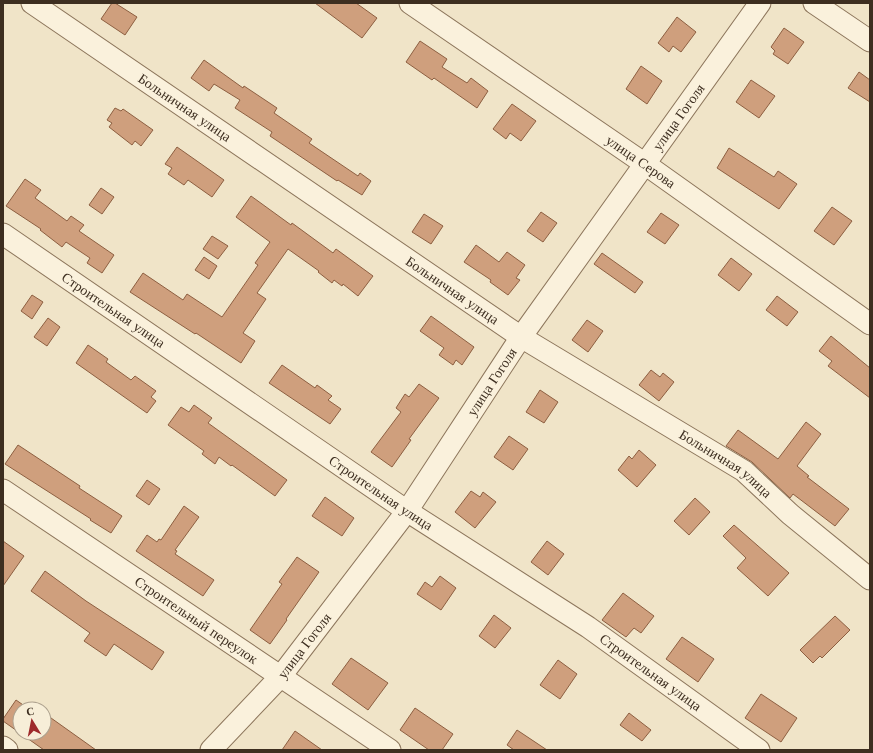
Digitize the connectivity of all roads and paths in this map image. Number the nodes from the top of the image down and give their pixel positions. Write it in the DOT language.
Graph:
graph roads {
  1 [pos="32,3"];
  2 [pos="410,3"];
  3 [pos="760,3"];
  4 [pos="814,3"];
  5 [pos="870,41"];
  6 [pos="645,164"];
  7 [pos="3,234"];
  8 [pos="870,324"];
  9 [pos="521,337"];
  10 [pos="3,490"];
  11 [pos="407,511"];
  12 [pos="870,579"];
  13 [pos="281,676"];
  14 [pos="3,747"];
  15 [pos="7,750"];
  16 [pos="211,750"];
  17 [pos="390,750"];
  18 [pos="759,750"];
  1 -- 9 [label="street, Больничная улица"];
  2 -- 6 [label="street, улица Серова"];
  3 -- 6 [label="street, улица Гоголя"];
  4 -- 5 [label="street"];
  6 -- 8 [label="street, улица Серова"];
  6 -- 9 [label="street, улица Гоголя"];
  7 -- 11 [label="street, Строительная улица"];
  9 -- 11 [label="street, улица Гоголя"];
  9 -- 12 [label="street, Больничная улица"];
  10 -- 13 [label="street, Строительный переулок"];
  11 -- 13 [label="street, улица Гоголя"];
  11 -- 18 [label="street, Строительная улица"];
  13 -- 16 [label="street, улица Гоголя"];
  13 -- 17 [label="street, Строительный переулок"];
  14 -- 15 [label="street"];
}
